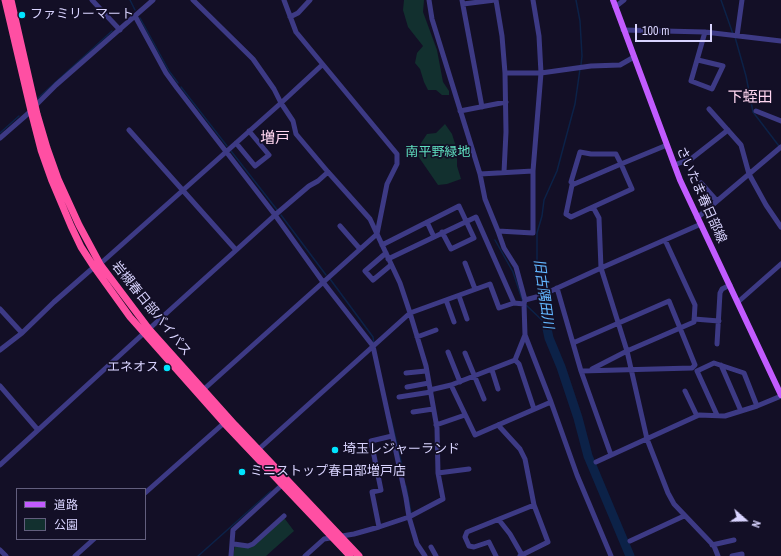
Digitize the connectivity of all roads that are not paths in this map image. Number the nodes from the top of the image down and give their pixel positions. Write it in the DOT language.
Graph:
graph roads {
  1 [pos="5,0"];
  2 [pos="11,0"];
  3 [pos="92,0"];
  4 [pos="153,0"];
  5 [pos="193,0"];
  6 [pos="284,0"];
  7 [pos="310,0"];
  8 [pos="429,0"];
  9 [pos="495,0"];
  10 [pos="533,0"];
  11 [pos="613,0"];
  12 [pos="624,0"];
  13 [pos="742,0"];
  14 [pos="462,2"];
  15 [pos="615,7"];
  16 [pos="135,16"];
  17 [pos="290,17"];
  18 [pos="120,30"];
  19 [pos="623,30"];
  20 [pos="705,32"];
  21 [pos="737,36"];
  22 [pos="781,41"];
  23 [pos="634,57"];
  24 [pos="698,60"];
  25 [pos="322,65"];
  26 [pos="505,73"];
  27 [pos="541,73"];
  28 [pos="506,102"];
  29 [pos="281,103"];
  30 [pos="482,107"];
  31 [pos="33,108"];
  32 [pos="709,110"];
  33 [pos="460,111"];
  34 [pos="756,111"];
  35 [pos="781,121"];
  36 [pos="129,130"];
  37 [pos="728,130"];
  38 [pos="249,131"];
  39 [pos="0,138"];
  40 [pos="236,143"];
  41 [pos="667,146"];
  42 [pos="781,147"];
  43 [pos="226,152"];
  44 [pos="622,164"];
  45 [pos="674,165"];
  46 [pos="533,171"];
  47 [pos="328,172"];
  48 [pos="504,172"];
  49 [pos="480,174"];
  50 [pos="749,174"];
  51 [pos="701,183"];
  52 [pos="574,184"];
  53 [pos="183,190"];
  54 [pos="717,201"];
  55 [pos="593,207"];
  56 [pos="275,215"];
  57 [pos="697,218"];
  58 [pos="466,221"];
  59 [pos="427,222"];
  60 [pos="701,224"];
  61 [pos="340,226"];
  62 [pos="781,227"];
  63 [pos="498,231"];
  64 [pos="442,232"];
  65 [pos="377,234"];
  66 [pos="434,237"];
  67 [pos="665,240"];
  68 [pos="382,245"];
  69 [pos="360,249"];
  70 [pos="236,250"];
  71 [pos="386,253"];
  72 [pos="388,259"];
  73 [pos="465,263"];
  74 [pos="781,264"];
  75 [pos="391,265"];
  76 [pos="97,266"];
  77 [pos="601,268"];
  78 [pos="323,282"];
  79 [pos="730,285"];
  80 [pos="557,288"];
  81 [pos="476,289"];
  82 [pos="459,296"];
  83 [pos="446,300"];
  84 [pos="524,302"];
  85 [pos="738,302"];
  86 [pos="514,303"];
  87 [pos="0,309"];
  88 [pos="410,313"];
  89 [pos="467,319"];
  90 [pos="694,319"];
  91 [pos="719,321"];
  92 [pos="454,322"];
  93 [pos="619,324"];
  94 [pos="680,327"];
  95 [pos="436,330"];
  96 [pos="146,331"];
  97 [pos="22,333"];
  98 [pos="525,335"];
  99 [pos="417,337"];
  100 [pos="573,343"];
  101 [pos="717,344"];
  102 [pos="373,346"];
  103 [pos="0,350"];
  104 [pos="627,351"];
  105 [pos="448,352"];
  106 [pos="465,353"];
  107 [pos="515,360"];
  108 [pos="722,365"];
  109 [pos="492,370"];
  110 [pos="581,370"];
  111 [pos="589,370"];
  112 [pos="630,370"];
  113 [pos="426,371"];
  114 [pos="406,373"];
  115 [pos="474,376"];
  116 [pos="460,382"];
  117 [pos="429,383"];
  118 [pos="451,385"];
  119 [pos="0,386"];
  120 [pos="407,387"];
  121 [pos="498,389"];
  122 [pos="203,390"];
  123 [pos="430,391"];
  124 [pos="686,391"];
  125 [pos="781,396"];
  126 [pos="399,398"];
  127 [pos="484,399"];
  128 [pos="551,402"];
  129 [pos="757,406"];
  130 [pos="433,409"];
  131 [pos="534,409"];
  132 [pos="741,411"];
  133 [pos="414,412"];
  134 [pos="465,415"];
  135 [pos="717,415"];
  136 [pos="697,416"];
  137 [pos="224,423"];
  138 [pos="436,425"];
  139 [pos="498,425"];
  140 [pos="38,430"];
  141 [pos="392,436"];
  142 [pos="647,439"];
  143 [pos="259,449"];
  144 [pos="611,455"];
  145 [pos="596,462"];
  146 [pos="0,465"];
  147 [pos="469,469"];
  148 [pos="438,474"];
  149 [pos="283,484"];
  150 [pos="146,492"];
  151 [pos="534,505"];
  152 [pos="284,516"];
  153 [pos="684,516"];
  154 [pos="409,517"];
  155 [pos="499,520"];
  156 [pos="379,527"];
  157 [pos="332,537"];
  158 [pos="340,537"];
  159 [pos="93,540"];
  160 [pos="734,540"];
  161 [pos="630,541"];
  162 [pos="234,544"];
  163 [pos="712,545"];
  164 [pos="431,547"];
  165 [pos="0,550"];
  166 [pos="521,555"];
  167 [pos="6,556"];
  168 [pos="75,556"];
  169 [pos="231,556"];
  170 [pos="305,556"];
  171 [pos="350,556"];
  172 [pos="359,556"];
  173 [pos="424,556"];
  174 [pos="436,556"];
  175 [pos="496,556"];
  176 [pos="611,556"];
  177 [pos="718,556"];
  178 [pos="732,556"];
  179 [pos="742,556"];
  1 -- 31 [label="highway, 岩槻春日部バイパス"];
  2 -- 31 [label="highway, 岩槻春日部バイパス"];
  3 -- 18 [label="street"];
  4 -- 16 [label="street"];
  5 -- 29 [label="street"];
  6 -- 17 [label="street"];
  7 -- 17 [label="street"];
  8 -- 33 [label="street"];
  9 -- 14 [label="street"];
  9 -- 26 [label="street"];
  10 -- 27 [label="street"];
  11 -- 15 [label="main road, さいたま春日部線"];
  12 -- 15 [label="street"];
  13 -- 21 [label="street"];
  14 -- 30 [label="street"];
  15 -- 19 [label="main road, さいたま春日部線"];
  16 -- 18 [label="street"];
  16 -- 43 [label="street"];
  17 -- 25 [label="street"];
  18 -- 31 [label="street"];
  19 -- 20 [label="street"];
  19 -- 23 [label="main road, さいたま春日部線"];
  20 -- 21 [label="street"];
  20 -- 24 [label="street"];
  21 -- 22 [label="street"];
  23 -- 27 [label="street"];
  23 -- 41 [label="main road, さいたま春日部線"];
  24 -- 24 [label="street"];
  25 -- 29 [label="street"];
  25 -- 65 [label="street"];
  26 -- 27 [label="street"];
  26 -- 28 [label="street"];
  27 -- 46 [label="street"];
  28 -- 30 [label="street"];
  28 -- 48 [label="street"];
  29 -- 38 [label="street"];
  29 -- 47 [label="street"];
  30 -- 33 [label="street"];
  31 -- 39 [label="street"];
  31 -- 76 [label="highway, 岩槻春日部バイパス"];
  32 -- 37 [label="street"];
  33 -- 49 [label="street"];
  34 -- 35 [label="street"];
  36 -- 53 [label="street"];
  37 -- 45 [label="street"];
  37 -- 50 [label="street"];
  38 -- 40 [label="street"];
  38 -- 40 [label="street"];
  40 -- 43 [label="street"];
  41 -- 44 [label="street"];
  41 -- 45 [label="main road, さいたま春日部線"];
  42 -- 50 [label="street"];
  43 -- 53 [label="street"];
  43 -- 56 [label="street"];
  44 -- 52 [label="street"];
  44 -- 52 [label="street"];
  44 -- 55 [label="street"];
  45 -- 57 [label="main road, さいたま春日部線"];
  46 -- 48 [label="street"];
  46 -- 63 [label="street"];
  47 -- 56 [label="street"];
  47 -- 65 [label="street"];
  48 -- 49 [label="street"];
  49 -- 63 [label="street"];
  50 -- 54 [label="street"];
  50 -- 62 [label="street"];
  51 -- 54 [label="street"];
  52 -- 55 [label="street"];
  53 -- 70 [label="street"];
  53 -- 76 [label="street"];
  54 -- 57 [label="street"];
  55 -- 77 [label="street"];
  56 -- 70 [label="street"];
  56 -- 78 [label="street"];
  57 -- 60 [label="main road, さいたま春日部線"];
  58 -- 59 [label="street"];
  58 -- 64 [label="street"];
  58 -- 64 [label="street"];
  58 -- 86 [label="street"];
  59 -- 66 [label="street"];
  59 -- 68 [label="street"];
  60 -- 67 [label="street"];
  60 -- 79 [label="main road, さいたま春日部線"];
  61 -- 69 [label="street"];
  63 -- 84 [label="street"];
  64 -- 66 [label="street"];
  65 -- 68 [label="street"];
  65 -- 69 [label="street"];
  66 -- 72 [label="street"];
  67 -- 77 [label="street"];
  67 -- 90 [label="street"];
  68 -- 71 [label="street"];
  69 -- 78 [label="street"];
  70 -- 96 [label="street"];
  71 -- 72 [label="street"];
  71 -- 75 [label="street"];
  72 -- 75 [label="street"];
  73 -- 81 [label="street"];
  74 -- 85 [label="street"];
  75 -- 88 [label="street"];
  76 -- 96 [label="highway, 岩槻春日部バイパス"];
  76 -- 97 [label="street"];
  77 -- 80 [label="street"];
  77 -- 93 [label="street"];
  78 -- 102 [label="street"];
  78 -- 122 [label="street"];
  79 -- 85 [label="main road, さいたま春日部線"];
  79 -- 91 [label="street"];
  80 -- 84 [label="street"];
  80 -- 100 [label="street"];
  81 -- 82 [label="street"];
  81 -- 86 [label="street"];
  82 -- 83 [label="street"];
  82 -- 89 [label="street"];
  83 -- 88 [label="street"];
  83 -- 92 [label="street"];
  84 -- 86 [label="street"];
  84 -- 98 [label="street"];
  85 -- 125 [label="main road, さいたま春日部線"];
  87 -- 97 [label="street"];
  88 -- 99 [label="street"];
  88 -- 102 [label="street"];
  90 -- 91 [label="street"];
  90 -- 94 [label="street"];
  91 -- 101 [label="street"];
  93 -- 94 [label="street"];
  93 -- 100 [label="street"];
  93 -- 104 [label="street"];
  94 -- 104 [label="street"];
  94 -- 112 [label="street"];
  95 -- 99 [label="street"];
  96 -- 122 [label="highway, 岩槻春日部バイパス"];
  96 -- 137 [label="highway, 岩槻春日部バイパス"];
  96 -- 140 [label="street"];
  97 -- 103 [label="street"];
  98 -- 107 [label="street"];
  98 -- 128 [label="street"];
  99 -- 113 [label="street"];
  100 -- 110 [label="street"];
  102 -- 141 [label="street"];
  102 -- 143 [label="street"];
  104 -- 111 [label="street"];
  104 -- 112 [label="street"];
  105 -- 116 [label="street"];
  106 -- 115 [label="street"];
  107 -- 109 [label="street"];
  107 -- 131 [label="street"];
  108 -- 129 [label="street"];
  108 -- 132 [label="street"];
  108 -- 135 [label="street"];
  109 -- 115 [label="street"];
  109 -- 121 [label="street"];
  110 -- 111 [label="street"];
  110 -- 144 [label="street"];
  111 -- 112 [label="street"];
  112 -- 142 [label="street"];
  113 -- 114 [label="street"];
  113 -- 117 [label="street"];
  115 -- 116 [label="street"];
  115 -- 127 [label="street"];
  116 -- 118 [label="street"];
  117 -- 120 [label="street"];
  117 -- 123 [label="street"];
  118 -- 123 [label="street"];
  118 -- 134 [label="street"];
  119 -- 140 [label="street"];
  122 -- 143 [label="highway, 岩槻春日部バイパス"];
  123 -- 126 [label="street"];
  123 -- 130 [label="street"];
  124 -- 136 [label="street"];
  125 -- 129 [label="street"];
  128 -- 131 [label="street"];
  128 -- 176 [label="street"];
  129 -- 132 [label="street"];
  130 -- 133 [label="street"];
  130 -- 138 [label="street"];
  131 -- 139 [label="street"];
  132 -- 135 [label="street"];
  134 -- 138 [label="street"];
  134 -- 139 [label="street"];
  135 -- 136 [label="street"];
  136 -- 142 [label="street"];
  137 -- 149 [label="highway, 岩槻春日部バイパス"];
  137 -- 150 [label="street"];
  138 -- 148 [label="street"];
  139 -- 151 [label="street"];
  140 -- 146 [label="street"];
  141 -- 154 [label="street"];
  141 -- 156 [label="street"];
  142 -- 144 [label="street"];
  142 -- 153 [label="street"];
  143 -- 158 [label="highway, 岩槻春日部バイパス"];
  144 -- 145 [label="street"];
  147 -- 148 [label="street"];
  148 -- 154 [label="street"];
  149 -- 157 [label="highway, 岩槻春日部バイパス"];
  149 -- 169 [label="street"];
  151 -- 155 [label="street"];
  151 -- 166 [label="street"];
  152 -- 162 [label="street"];
  153 -- 161 [label="street"];
  153 -- 163 [label="street"];
  154 -- 156 [label="street"];
  154 -- 173 [label="street"];
  155 -- 166 [label="street"];
  155 -- 175 [label="street"];
  156 -- 158 [label="street"];
  157 -- 158 [label="street"];
  157 -- 170 [label="street"];
  157 -- 171 [label="highway, 岩槻春日部バイパス"];
  158 -- 172 [label="highway, 岩槻春日部バイパス"];
  159 -- 168 [label="street"];
  160 -- 163 [label="street"];
  163 -- 177 [label="street"];
  164 -- 174 [label="street"];
  165 -- 167 [label="street"];
  178 -- 179 [label="street"];
}
